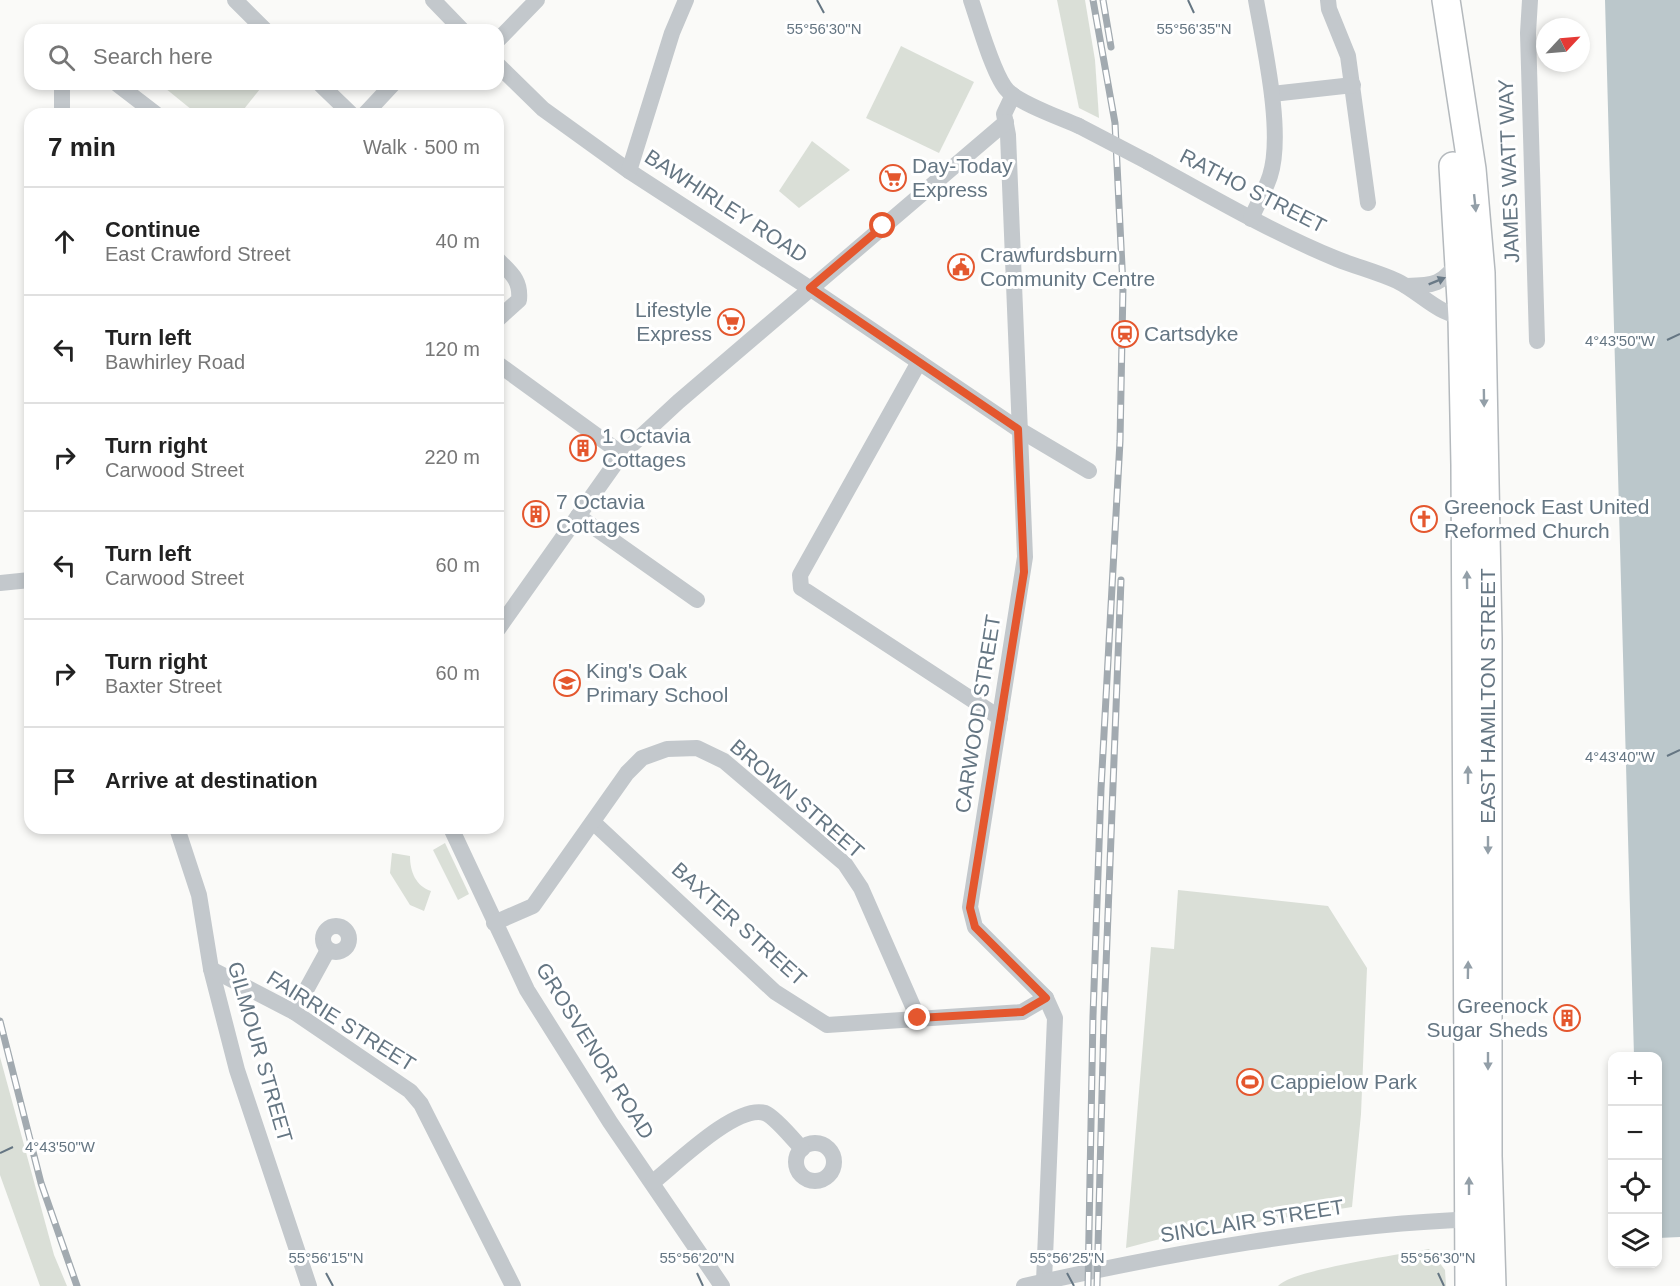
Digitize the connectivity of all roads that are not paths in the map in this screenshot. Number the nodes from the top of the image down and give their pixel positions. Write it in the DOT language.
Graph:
graph roads {
  1 [pos="235,0"];
  2 [pos="433,0"];
  3 [pos="537,0"];
  4 [pos="686,0"];
  5 [pos="971,0"];
  6 [pos="1256,0"];
  7 [pos="1328,0"];
  8 [pos="1429,0"];
  9 [pos="1446,0"];
  10 [pos="1530,0"];
  11 [pos="260,24"];
  12 [pos="453,24"];
  13 [pos="504,34"];
  14 [pos="504,71"];
  15 [pos="1353,85"];
  16 [pos="62,90"];
  17 [pos="125,90"];
  18 [pos="326,90"];
  19 [pos="387,90"];
  20 [pos="1010,93"];
  21 [pos="1272,94"];
  22 [pos="62,108"];
  23 [pos="148,108"];
  24 [pos="345,108"];
  25 [pos="371,108"];
  26 [pos="1006,122"];
  27 [pos="629,171"];
  28 [pos="1368,203"];
  29 [pos="1251,219"];
  30 [pos="1459,261"];
  31 [pos="504,266"];
  32 [pos="1406,286"];
  33 [pos="810,288"];
  34 [pos="504,314"];
  35 [pos="1472,317"];
  36 [pos="1537,341"];
  37 [pos="919,362"];
  38 [pos="504,368"];
  39 [pos="1018,429"];
  40 [pos="622,454"];
  41 [pos="1089,471"];
  42 [pos="578,516"];
  43 [pos="24,581"];
  44 [pos="0,583"];
  45 [pos="697,600"];
  46 [pos="504,621"];
  47 [pos="1000,718"];
  48 [pos="593,822"];
  49 [pos="179,834"];
  50 [pos="454,834"];
  51 [pos="494,923"];
  52 [pos="328,950"];
  53 [pos="212,969"];
  54 [pos="1046,998"];
  55 [pos="294,1012"];
  56 [pos="918,1018"];
  57 [pos="802,1149"];
  58 [pos="653,1182"];
  59 [pos="1479,1219"];
  60 [pos="1044,1281"];
  61 [pos="309,1286"];
  62 [pos="513,1286"];
  63 [pos="722,1286"];
  64 [pos="1024,1286"];
  65 [pos="1469,1286"];
  66 [pos="1492,1286"];
  1 -- 11 [label="street"];
  2 -- 12 [label="street"];
  3 -- 13 [label="street"];
  4 -- 27 [label="street"];
  5 -- 20 [label="street"];
  6 -- 21 [label="street"];
  7 -- 15 [label="street"];
  8 -- 30 [label="highway, EAST HAMILTON STREET"];
  9 -- 35 [label="highway, EAST HAMILTON STREET, one-way"];
  10 -- 36 [label="street, JAMES WATT WAY"];
  14 -- 27 [label="street, BAWHIRLEY ROAD"];
  15 -- 21 [label="street"];
  15 -- 28 [label="street"];
  16 -- 22 [label="street"];
  17 -- 23 [label="street"];
  18 -- 24 [label="street"];
  19 -- 25 [label="street"];
  20 -- 26 [label="street, CARWOOD STREET"];
  20 -- 29 [label="street, RATHO STREET, bridge"];
  21 -- 29 [label="street"];
  26 -- 33 [label="street"];
  26 -- 39 [label="street, CARWOOD STREET"];
  27 -- 33 [label="street, BAWHIRLEY ROAD"];
  29 -- 32 [label="street, RATHO STREET"];
  32 -- 30 [label="street, one-way"];
  30 -- 35 [label="highway, EAST HAMILTON STREET"];
  31 -- 34 [label="street"];
  32 -- 35 [label="street, RATHO STREET"];
  33 -- 37 [label="street, BAWHIRLEY ROAD"];
  33 -- 40 [label="street"];
  35 -- 59 [label="highway, EAST HAMILTON STREET"];
  37 -- 39 [label="street, BAWHIRLEY ROAD"];
  37 -- 47 [label="street"];
  38 -- 40 [label="street"];
  39 -- 41 [label="street, BAWHIRLEY ROAD"];
  39 -- 47 [label="street, CARWOOD STREET"];
  40 -- 42 [label="street"];
  42 -- 45 [label="street"];
  42 -- 46 [label="street"];
  43 -- 44 [label="street"];
  47 -- 54 [label="street, CARWOOD STREET"];
  48 -- 51 [label="street, BROWN STREET"];
  48 -- 56 [label="street, BAXTER STREET"];
  48 -- 56 [label="street, BROWN STREET"];
  49 -- 53 [label="street, GILMOUR STREET"];
  50 -- 51 [label="street, GROSVENOR ROAD"];
  51 -- 58 [label="street, GROSVENOR ROAD"];
  52 -- 55 [label="street"];
  53 -- 55 [label="street, FAIRRIE STREET"];
  53 -- 61 [label="street, GILMOUR STREET"];
  54 -- 56 [label="street, BAXTER STREET"];
  54 -- 60 [label="street, CARWOOD STREET"];
  55 -- 62 [label="street, FAIRRIE STREET"];
  57 -- 58 [label="street"];
  58 -- 63 [label="street, GROSVENOR ROAD"];
  59 -- 60 [label="street, SINCLAIR STREET"];
  59 -- 65 [label="highway, EAST HAMILTON STREET"];
  59 -- 66 [label="highway, EAST HAMILTON STREET"];
  60 -- 64 [label="street, SINCLAIR STREET"];
}
